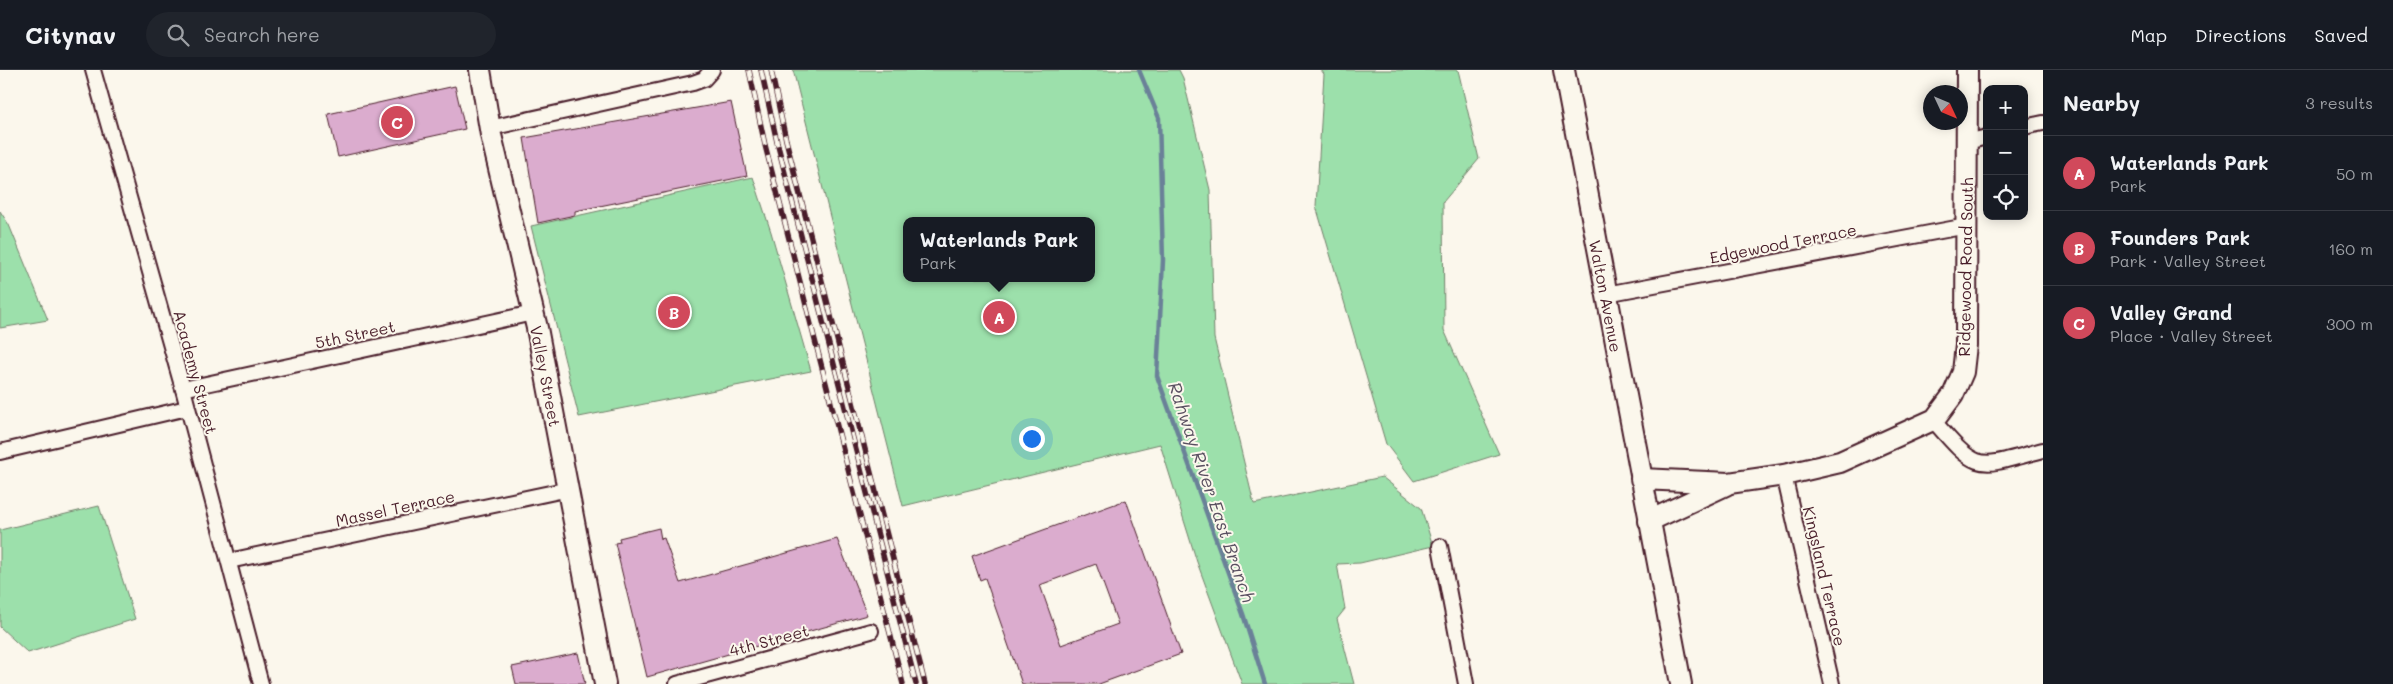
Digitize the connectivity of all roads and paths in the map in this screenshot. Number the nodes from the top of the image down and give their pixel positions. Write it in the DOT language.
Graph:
graph roads {
  1 [pos="93,70"];
  2 [pos="480,70"];
  3 [pos="712,70"];
  4 [pos="1564,70"];
  5 [pos="1967,70"];
  6 [pos="2043,123"];
  7 [pos="2028,126"];
  8 [pos="490,128"];
  9 [pos="1983,138"];
  10 [pos="1967,142"];
  11 [pos="1967,226"];
  12 [pos="1606,294"];
  13 [pos="534,313"];
  14 [pos="183,389"];
  15 [pos="188,408"];
  16 [pos="1933,420"];
  17 [pos="2043,450"];
  18 [pos="0,452"];
  19 [pos="1784,475"];
  20 [pos="1641,479"];
  21 [pos="1730,483"];
  22 [pos="568,489"];
  23 [pos="1649,521"];
  24 [pos="1440,546"];
  25 [pos="229,561"];
  26 [pos="871,632"];
  27 [pos="261,684"];
  28 [pos="605,684"];
  29 [pos="677,684"];
  30 [pos="1466,684"];
  31 [pos="1680,684"];
  32 [pos="1832,684"];
  1 -- 14 [label="street, Academy Street"];
  2 -- 8 [label="street, Valley Street"];
  3 -- 8 [label="street"];
  4 -- 12 [label="street, Walton Avenue"];
  5 -- 10 [label="street, Ridgewood Road South"];
  6 -- 7 [label="street"];
  8 -- 13 [label="street, Valley Street"];
  9 -- 10 [label="street"];
  10 -- 11 [label="street, Ridgewood Road South"];
  11 -- 12 [label="street, Edgewood Terrace"];
  11 -- 16 [label="street, Ridgewood Road South"];
  12 -- 20 [label="street, Walton Avenue"];
  13 -- 14 [label="street, 5th Street"];
  13 -- 22 [label="street, Valley Street"];
  14 -- 15 [label="street, Academy Street"];
  15 -- 18 [label="street"];
  15 -- 25 [label="street, Academy Street"];
  16 -- 17 [label="street"];
  16 -- 19 [label="street, Ridgewood Road South"];
  19 -- 21 [label="street, Ridgewood Road South"];
  19 -- 32 [label="street, Kingsland Terrace"];
  20 -- 21 [label="street, Ridgewood Road South"];
  20 -- 23 [label="street, Walton Avenue"];
  21 -- 23 [label="street, Ridgewood Road South"];
  22 -- 25 [label="street, Massel Terrace"];
  22 -- 28 [label="street, Valley Street"];
  23 -- 31 [label="street, Walton Avenue"];
  24 -- 30 [label="street"];
  25 -- 27 [label="street, Academy Street"];
  26 -- 29 [label="street, 4th Street"];
}
